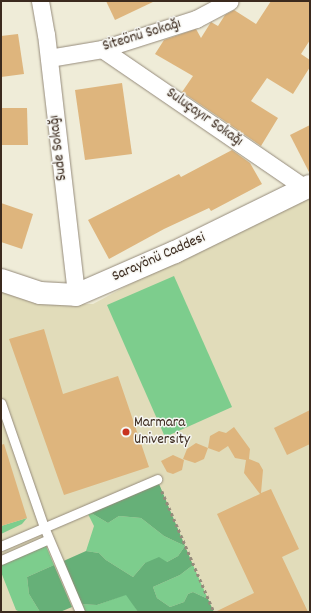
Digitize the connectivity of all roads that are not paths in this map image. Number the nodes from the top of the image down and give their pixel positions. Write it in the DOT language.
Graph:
graph roads {
  1 [pos="40,1"];
  2 [pos="230,1"];
  3 [pos="102,49"];
  4 [pos="49,58"];
  5 [pos="307,187"];
  6 [pos="1,280"];
  7 [pos="76,295"];
  8 [pos="1,403"];
  9 [pos="157,479"];
  10 [pos="44,527"];
  11 [pos="49,539"];
  12 [pos="1,546"];
  13 [pos="1,560"];
  14 [pos="80,612"];
  1 -- 4 [label="street, Sude Sokağı"];
  2 -- 3 [label="street, Siteönü Sokağı"];
  3 -- 4 [label="street, Siteönü Sokağı"];
  3 -- 5 [label="street, Suluçayır Sokağı"];
  4 -- 7 [label="street, Sude Sokağı"];
  5 -- 7 [label="street, Sarayönü Caddesi"];
  6 -- 7 [label="street, Sarayönü Caddesi"];
  8 -- 10 [label="lane"];
  9 -- 10 [label="lane"];
  10 -- 11 [label="lane"];
  10 -- 12 [label="lane"];
  11 -- 13 [label="lane"];
  11 -- 14 [label="lane"];
}
